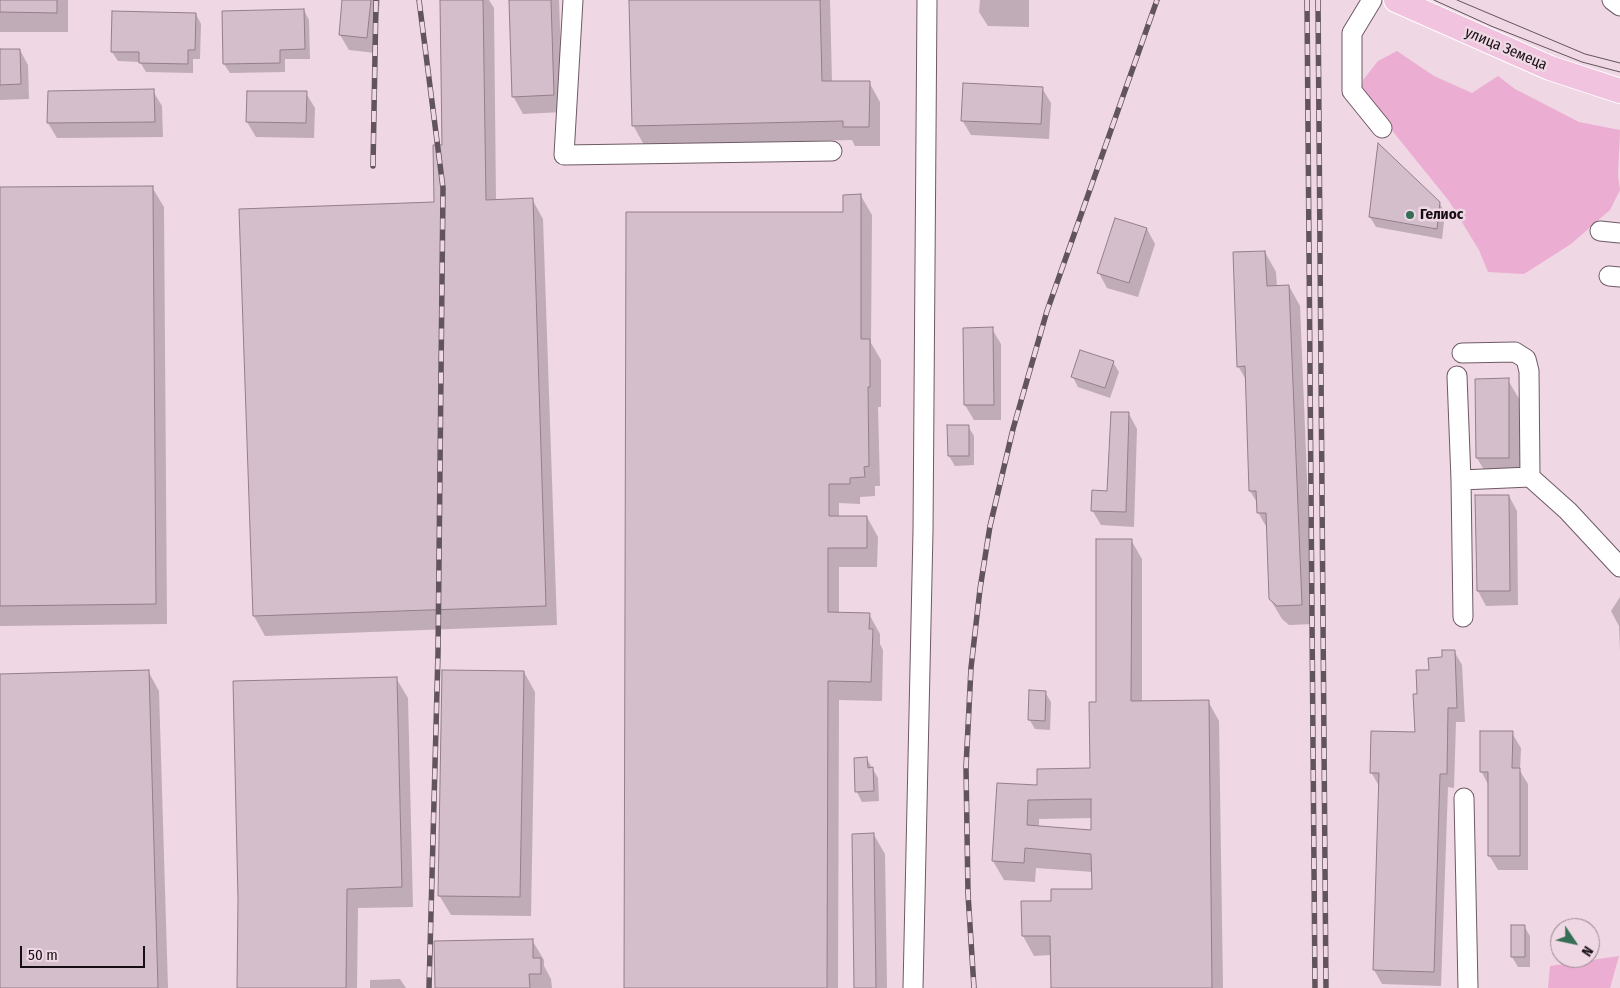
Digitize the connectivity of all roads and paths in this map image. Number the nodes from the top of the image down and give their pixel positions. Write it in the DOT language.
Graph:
graph roads {
  1 [pos="573,0"];
  2 [pos="927,0"];
  3 [pos="1372,0"];
  4 [pos="1396,0"];
  5 [pos="1612,0"];
  6 [pos="1620,6"];
  7 [pos="1620,91"];
  8 [pos="1382,128"];
  9 [pos="832,151"];
  10 [pos="1600,231"];
  11 [pos="1620,233"];
  12 [pos="1462,353"];
  13 [pos="1457,376"];
  14 [pos="1530,477"];
  15 [pos="1461,480"];
  16 [pos="1620,566"];
  17 [pos="1463,617"];
  18 [pos="1464,798"];
  19 [pos="913,988"];
  20 [pos="1468,988"];
  1 -- 9 [label="street"];
  2 -- 19 [label="street"];
  3 -- 8 [label="street"];
  4 -- 7 [label="main road, улица Земеца"];
  5 -- 6 [label="street"];
  10 -- 11 [label="street"];
  12 -- 14 [label="street"];
  13 -- 15 [label="street"];
  14 -- 15 [label="street"];
  14 -- 16 [label="street"];
  15 -- 17 [label="street"];
  18 -- 20 [label="street"];
}
